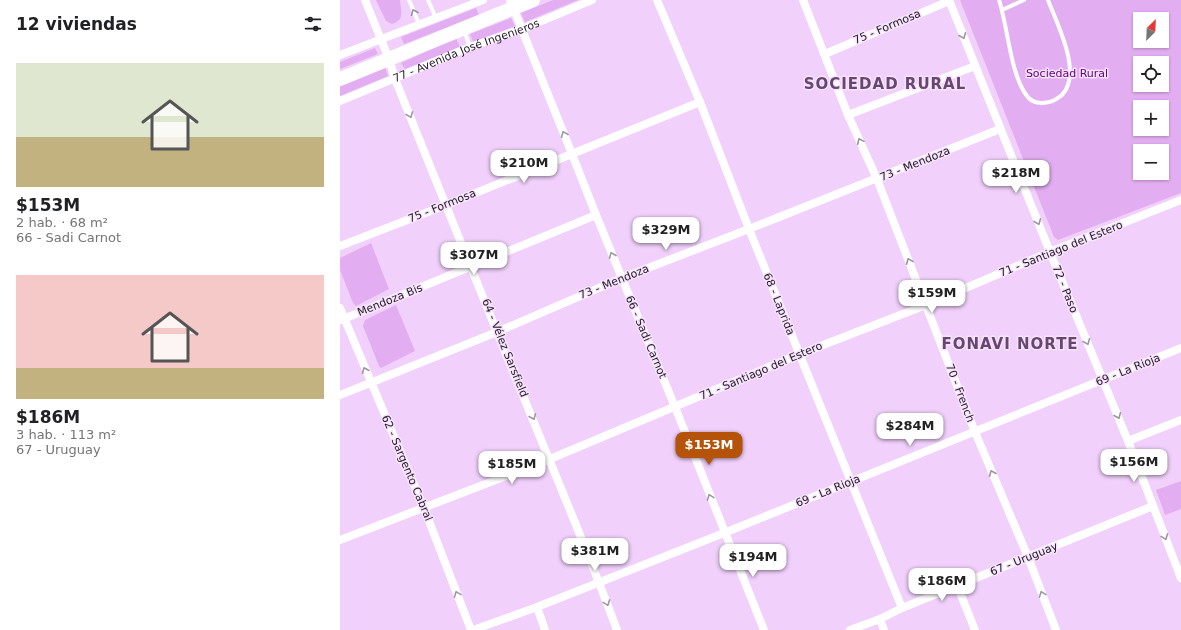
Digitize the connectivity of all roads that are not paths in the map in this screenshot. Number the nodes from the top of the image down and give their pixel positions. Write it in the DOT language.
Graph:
graph roads {
  1 [pos="365,0"];
  2 [pos="409,0"];
  3 [pos="428,0"];
  4 [pos="483,0"];
  5 [pos="533,0"];
  6 [pos="592,0"];
  7 [pos="656,0"];
  8 [pos="804,0"];
  9 [pos="999,0"];
  10 [pos="1024,0"];
  11 [pos="1048,0"];
  12 [pos="949,1"];
  13 [pos="511,4"];
  14 [pos="1002,10"];
  15 [pos="436,18"];
  16 [pos="419,24"];
  17 [pos="463,28"];
  18 [pos="522,29"];
  19 [pos="381,39"];
  20 [pos="470,47"];
  21 [pos="825,54"];
  22 [pos="340,55"];
  23 [pos="389,59"];
  24 [pos="975,66"];
  25 [pos="340,78"];
  26 [pos="395,79"];
  27 [pos="340,101"];
  28 [pos="700,102"];
  29 [pos="848,115"];
  30 [pos="1000,129"];
  31 [pos="572,154"];
  32 [pos="877,179"];
  33 [pos="1181,202"];
  34 [pos="446,205"];
  35 [pos="596,215"];
  36 [pos="749,230"];
  37 [pos="340,246"];
  38 [pos="1050,252"];
  39 [pos="472,266"];
  40 [pos="622,278"];
  41 [pos="926,305"];
  42 [pos="340,308"];
  43 [pos="342,319"];
  44 [pos="497,332"];
  45 [pos="1181,348"];
  46 [pos="800,354"];
  47 [pos="1103,380"];
  48 [pos="371,383"];
  49 [pos="340,395"];
  50 [pos="676,407"];
  51 [pos="1181,420"];
  52 [pos="975,432"];
  53 [pos="1128,441"];
  54 [pos="550,459"];
  55 [pos="851,482"];
  56 [pos="1153,506"];
  57 [pos="424,508"];
  58 [pos="724,533"];
  59 [pos="340,540"];
  60 [pos="1028,557"];
  61 [pos="1180,572"];
  62 [pos="599,581"];
  63 [pos="957,585"];
  64 [pos="537,607"];
  65 [pos="902,608"];
  66 [pos="880,619"];
  67 [pos="472,630"];
  68 [pos="545,630"];
  69 [pos="618,630"];
  70 [pos="764,630"];
  71 [pos="850,630"];
  72 [pos="884,630"];
  73 [pos="975,630"];
  74 [pos="1056,630"];
  1 -- 19 [label="street, 64 - Vélez Sarsfield"];
  16 -- 2 [label="lane, one-way"];
  3 -- 15 [label="lane"];
  4 -- 15 [label="street"];
  5 -- 13 [label="highway, 77 - Avenida José Ingenieros"];
  6 -- 18 [label="street, 77 - Avenida José Ingenieros"];
  7 -- 28 [label="street, 68 - Laprida"];
  8 -- 21 [label="street, 70 - French"];
  9 -- 14 [label="lane"];
  10 -- 14 [label="lane"];
  11 -- 14 [label="lane"];
  12 -- 21 [label="street, 75 - Formosa"];
  12 -- 24 [label="street, 72 - Paso, one-way"];
  13 -- 17 [label="highway, 77 - Avenida José Ingenieros"];
  13 -- 18 [label="street, 66 - Sadi Carnot"];
  15 -- 16 [label="street"];
  16 -- 19 [label="street"];
  17 -- 20 [label="lane"];
  17 -- 23 [label="highway, 77 - Avenida José Ingenieros"];
  18 -- 20 [label="street, 77 - Avenida José Ingenieros"];
  31 -- 18 [label="street, 66 - Sadi Carnot, one-way"];
  19 -- 22 [label="street"];
  19 -- 23 [label="street, 64 - Vélez Sarsfield"];
  20 -- 26 [label="street, 77 - Avenida José Ingenieros"];
  21 -- 29 [label="street, 70 - French"];
  23 -- 25 [label="highway, 77 - Avenida José Ingenieros"];
  23 -- 26 [label="street, 64 - Vélez Sarsfield"];
  24 -- 29 [label="street"];
  24 -- 30 [label="street, 72 - Paso"];
  26 -- 27 [label="street, 77 - Avenida José Ingenieros"];
  26 -- 34 [label="street, 64 - Vélez Sarsfield, one-way"];
  28 -- 31 [label="street, 75 - Formosa"];
  28 -- 36 [label="street, 68 - Laprida"];
  32 -- 29 [label="street, 70 - French, one-way"];
  30 -- 32 [label="street, 73 - Mendoza"];
  30 -- 38 [label="street, 72 - Paso, one-way"];
  31 -- 34 [label="street, 75 - Formosa"];
  31 -- 35 [label="street, 66 - Sadi Carnot"];
  32 -- 36 [label="street, 73 - Mendoza"];
  41 -- 32 [label="street, 70 - French, one-way"];
  33 -- 38 [label="street, 71 - Santiago del Estero"];
  34 -- 37 [label="street, 75 - Formosa"];
  34 -- 39 [label="street, 64 - Vélez Sarsfield"];
  35 -- 39 [label="street, Mendoza Bis"];
  40 -- 35 [label="street, 66 - Sadi Carnot, one-way"];
  36 -- 40 [label="street, 73 - Mendoza"];
  36 -- 46 [label="street, 68 - Laprida"];
  38 -- 41 [label="street, 71 - Santiago del Estero"];
  38 -- 47 [label="street, 72 - Paso, one-way"];
  39 -- 43 [label="street, Mendoza Bis"];
  39 -- 44 [label="street, 64 - Vélez Sarsfield"];
  40 -- 44 [label="street, 73 - Mendoza"];
  40 -- 50 [label="street, 66 - Sadi Carnot"];
  41 -- 46 [label="street, 71 - Santiago del Estero"];
  41 -- 52 [label="street, 70 - French"];
  42 -- 43 [label="street, 62 - Sargento Cabral"];
  48 -- 43 [label="street, 62 - Sargento Cabral, one-way"];
  44 -- 48 [label="street, 73 - Mendoza"];
  44 -- 54 [label="street, 64 - Vélez Sarsfield, one-way"];
  45 -- 47 [label="street, 69 - La Rioja"];
  46 -- 50 [label="street, 71 - Santiago del Estero"];
  46 -- 55 [label="street, 68 - Laprida"];
  47 -- 52 [label="street, 69 - La Rioja"];
  47 -- 53 [label="street, 72 - Paso, one-way"];
  48 -- 49 [label="street, 73 - Mendoza"];
  48 -- 57 [label="street, 62 - Sargento Cabral"];
  50 -- 54 [label="street, 71 - Santiago del Estero"];
  58 -- 50 [label="street, 66 - Sadi Carnot, one-way"];
  51 -- 53 [label="street"];
  52 -- 55 [label="street, 69 - La Rioja"];
  60 -- 52 [label="street, 70 - French, one-way"];
  53 -- 56 [label="street, 72 - Paso"];
  54 -- 57 [label="street, 71 - Santiago del Estero"];
  54 -- 62 [label="street, 64 - Vélez Sarsfield"];
  55 -- 58 [label="street, 69 - La Rioja"];
  55 -- 65 [label="street, 68 - Laprida"];
  56 -- 60 [label="street, 67 - Uruguay"];
  56 -- 61 [label="street, 72 - Paso, one-way"];
  57 -- 59 [label="street, 71 - Santiago del Estero"];
  67 -- 57 [label="street, 62 - Sargento Cabral, one-way"];
  58 -- 62 [label="street, 69 - La Rioja"];
  58 -- 70 [label="street, 66 - Sadi Carnot"];
  60 -- 63 [label="street, 67 - Uruguay"];
  74 -- 60 [label="street, 70 - French, one-way"];
  62 -- 64 [label="street, 69 - La Rioja"];
  62 -- 69 [label="street, 64 - Vélez Sarsfield, one-way"];
  63 -- 65 [label="street, 67 - Uruguay"];
  63 -- 73 [label="street"];
  64 -- 67 [label="street, 69 - La Rioja"];
  64 -- 68 [label="street"];
  65 -- 66 [label="street, 67 - Uruguay"];
  66 -- 71 [label="street, 67 - Uruguay"];
  66 -- 72 [label="street"];
}
